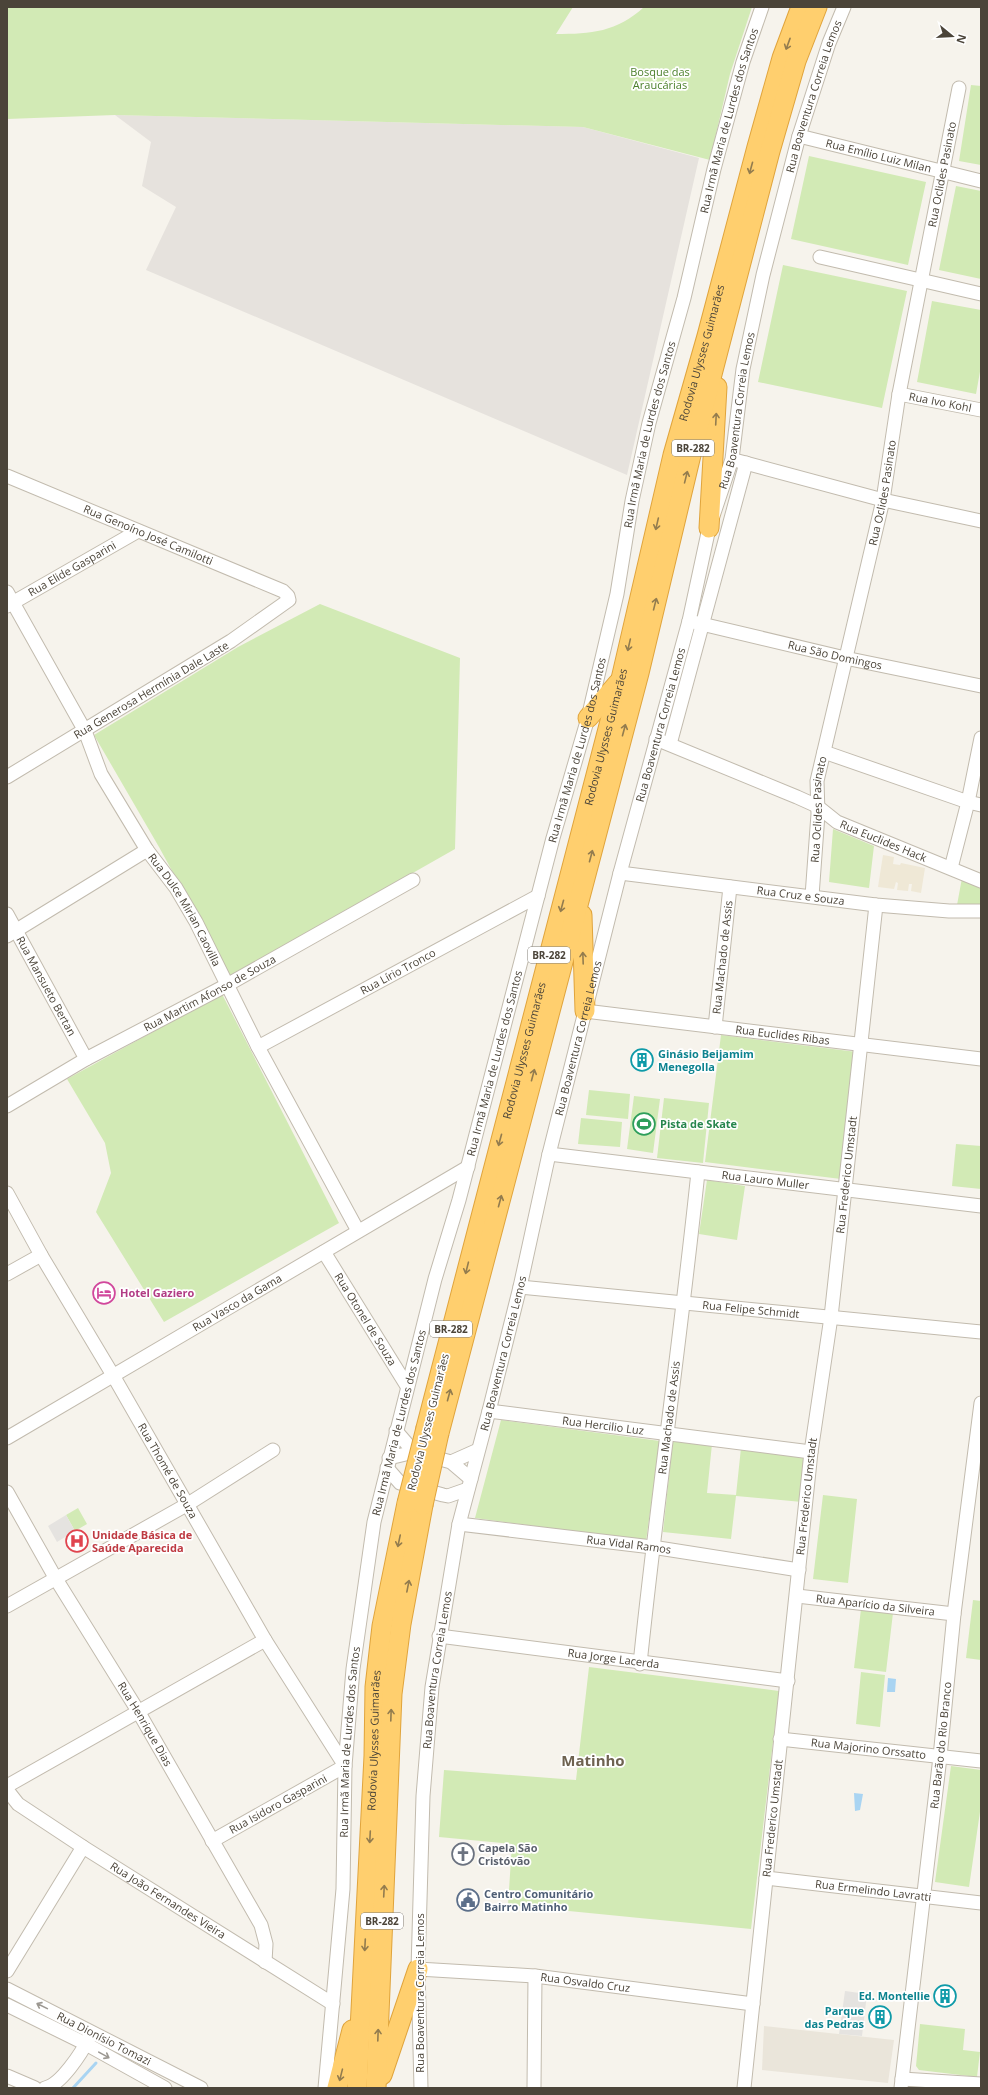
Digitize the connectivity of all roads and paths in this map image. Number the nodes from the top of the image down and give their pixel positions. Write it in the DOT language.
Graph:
graph roads {
  1 [pos="762,7"];
  2 [pos="801,7"];
  3 [pos="817,7"];
  4 [pos="844,7"];
  5 [pos="959,88"];
  6 [pos="799,136"];
  7 [pos="944,173"];
  8 [pos="981,181"];
  9 [pos="820,257"];
  10 [pos="920,281"];
  11 [pos="981,294"];
  12 [pos="720,345"];
  13 [pos="899,394"];
  14 [pos="981,410"];
  15 [pos="732,459"];
  16 [pos="746,463"];
  17 [pos="7,476"];
  18 [pos="883,500"];
  19 [pos="981,521"];
  20 [pos="710,528"];
  21 [pos="138,531"];
  22 [pos="288,596"];
  23 [pos="9,600"];
  24 [pos="689,621"];
  25 [pos="702,624"];
  26 [pos="844,658"];
  27 [pos="622,679"];
  28 [pos="981,686"];
  29 [pos="588,718"];
  30 [pos="85,731"];
  31 [pos="981,738"];
  32 [pos="656,739"];
  33 [pos="670,744"];
  34 [pos="824,752"];
  35 [pos="7,777"];
  36 [pos="968,802"];
  37 [pos="981,805"];
  38 [pos="817,806"];
  39 [pos="147,850"];
  40 [pos="951,868"];
  41 [pos="620,872"];
  42 [pos="412,880"];
  43 [pos="981,881"];
  44 [pos="730,887"];
  45 [pos="581,893"];
  46 [pos="538,896"];
  47 [pos="812,896"];
  48 [pos="876,905"];
  49 [pos="981,911"];
  50 [pos="7,914"];
  51 [pos="11,933"];
  52 [pos="227,985"];
  53 [pos="585,1011"];
  54 [pos="715,1027"];
  55 [pos="862,1044"];
  56 [pos="258,1047"];
  57 [pos="86,1059"];
  58 [pos="981,1059"];
  59 [pos="7,1106"];
  60 [pos="549,1154"];
  61 [pos="468,1167"];
  62 [pos="698,1172"];
  63 [pos="846,1190"];
  64 [pos="7,1193"];
  65 [pos="981,1206"];
  66 [pos="358,1231"];
  67 [pos="324,1252"];
  68 [pos="41,1255"];
  69 [pos="7,1274"];
  70 [pos="520,1287"];
  71 [pos="684,1304"];
  72 [pos="831,1317"];
  73 [pos="981,1332"];
  74 [pos="114,1377"];
  75 [pos="407,1386"];
  76 [pos="981,1403"];
  77 [pos="489,1411"];
  78 [pos="433,1430"];
  79 [pos="396,1432"];
  80 [pos="667,1434"];
  81 [pos="7,1438"];
  82 [pos="273,1450"];
  83 [pos="478,1450"];
  84 [pos="414,1452"];
  85 [pos="811,1452"];
  86 [pos="451,1462"];
  87 [pos="388,1463"];
  88 [pos="400,1483"];
  89 [pos="470,1484"];
  90 [pos="7,1492"];
  91 [pos="381,1493"];
  92 [pos="448,1496"];
  93 [pos="188,1504"];
  94 [pos="415,1504"];
  95 [pos="461,1518"];
  96 [pos="652,1547"];
  97 [pos="799,1570"];
  98 [pos="56,1579"];
  99 [pos="797,1596"];
  100 [pos="7,1606"];
  101 [pos="954,1614"];
  102 [pos="439,1636"];
  103 [pos="265,1640"];
  104 [pos="640,1664"];
  105 [pos="788,1681"];
  106 [pos="138,1711"];
  107 [pos="780,1739"];
  108 [pos="940,1757"];
  109 [pos="981,1761"];
  110 [pos="345,1766"];
  111 [pos="7,1786"];
  112 [pos="7,1790"];
  113 [pos="212,1841"];
  114 [pos="83,1848"];
  115 [pos="766,1878"];
  116 [pos="924,1896"];
  117 [pos="981,1903"];
  118 [pos="265,1962"];
  119 [pos="418,1969"];
  120 [pos="7,1971"];
  121 [pos="535,1976"];
  122 [pos="364,1982"];
  123 [pos="7,1989"];
  124 [pos="333,2004"];
  125 [pos="753,2004"];
  126 [pos="7,2005"];
  127 [pos="57,2014"];
  128 [pos="50,2026"];
  129 [pos="92,2032"];
  130 [pos="86,2044"];
  131 [pos="164,2069"];
  132 [pos="7,2076"];
  133 [pos="902,2084"];
  134 [pos="981,2084"];
  135 [pos="159,2085"];
  136 [pos="35,2088"];
  137 [pos="45,2088"];
  138 [pos="201,2088"];
  139 [pos="325,2088"];
  140 [pos="337,2088"];
  141 [pos="357,2088"];
  142 [pos="377,2088"];
  143 [pos="421,2088"];
  144 [pos="534,2088"];
  145 [pos="744,2088"];
  1 -- 29 [label="street, Rua Irmã Maria de Lurdes dos Santos"];
  2 -- 27 [label="highway, Rodovia Ulysses Guimarães / BR-282, one-way"];
  3 -- 12 [label="highway, Rodovia Ulysses Guimarães / BR-282"];
  4 -- 6 [label="street, Rua Boaventura Correia Lemos"];
  5 -- 7 [label="street, Rua Oclides Pasinato"];
  6 -- 7 [label="street, Rua Emílio Luiz Milan"];
  6 -- 15 [label="street, Rua Boaventura Correia Lemos"];
  7 -- 8 [label="street, Rua Emílio Luiz Milan"];
  7 -- 10 [label="street, Rua Oclides Pasinato"];
  9 -- 10 [label="street"];
  10 -- 11 [label="street"];
  10 -- 13 [label="street, Rua Oclides Pasinato"];
  20 -- 12 [label="highway, one-way"];
  45 -- 12 [label="highway, Rodovia Ulysses Guimarães / BR-282, one-way"];
  13 -- 14 [label="street, Rua Ivo Kohl"];
  13 -- 18 [label="street, Rua Oclides Pasinato"];
  15 -- 16 [label="street"];
  15 -- 20 [label="street, Rua Boaventura Correia Lemos"];
  16 -- 18 [label="street"];
  16 -- 25 [label="street"];
  17 -- 21 [label="street, Rua Genoíno José Camilotti"];
  18 -- 19 [label="street"];
  18 -- 26 [label="street, Rua Oclides Pasinato"];
  20 -- 24 [label="street, Rua Boaventura Correia Lemos"];
  21 -- 22 [label="street, Rua Genoíno José Camilotti"];
  21 -- 23 [label="street, Rua Elide Gasparini"];
  22 -- 30 [label="street, Rua Generosa Hermínia Dale Laste"];
  23 -- 30 [label="street, Rua Dulce Mirian Caovilla"];
  24 -- 25 [label="street, Rua São Domingos"];
  24 -- 32 [label="street, Rua Boaventura Correia Lemos"];
  25 -- 26 [label="street, Rua São Domingos"];
  25 -- 33 [label="street"];
  26 -- 28 [label="street, Rua São Domingos"];
  26 -- 34 [label="street, Rua Oclides Pasinato"];
  27 -- 29 [label="highway"];
  27 -- 78 [label="highway, Rodovia Ulysses Guimarães / BR-282, one-way"];
  29 -- 46 [label="street, Rua Irmã Maria de Lurdes dos Santos"];
  30 -- 35 [label="street, Rua Generosa Hermínia Dale Laste"];
  30 -- 39 [label="street, Rua Dulce Mirian Caovilla"];
  31 -- 36 [label="street"];
  32 -- 33 [label="street, Rua Euclides Hack"];
  32 -- 41 [label="street, Rua Boaventura Correia Lemos"];
  33 -- 38 [label="street, Rua Euclides Hack"];
  34 -- 36 [label="street"];
  34 -- 38 [label="street, Rua Oclides Pasinato"];
  36 -- 37 [label="street"];
  36 -- 40 [label="street"];
  38 -- 40 [label="street, Rua Euclides Hack"];
  38 -- 47 [label="street, Rua Oclides Pasinato"];
  39 -- 51 [label="street"];
  39 -- 52 [label="street, Rua Dulce Mirian Caovilla"];
  40 -- 43 [label="street, Rua Euclides Hack"];
  41 -- 44 [label="street, Rua Cruz e Souza"];
  41 -- 53 [label="street, Rua Boaventura Correia Lemos"];
  42 -- 52 [label="street, Rua Martim Afonso de Souza"];
  44 -- 47 [label="street, Rua Cruz e Souza"];
  44 -- 54 [label="street, Rua Machado de Assis"];
  53 -- 45 [label="highway, one-way"];
  78 -- 45 [label="highway, Rodovia Ulysses Guimarães / BR-282, one-way"];
  46 -- 56 [label="street, Rua Lírio Tronco"];
  46 -- 61 [label="street, Rua Irmã Maria de Lurdes dos Santos"];
  47 -- 48 [label="street, Rua Cruz e Souza"];
  48 -- 49 [label="street, Rua Cruz e Souza"];
  48 -- 55 [label="street, Rua Frederico Umstadt"];
  50 -- 51 [label="street, Rua Mansueto Bertan"];
  51 -- 57 [label="street, Rua Mansueto Bertan"];
  52 -- 56 [label="street, Rua Dulce Mirian Caovilla"];
  52 -- 57 [label="street, Rua Martim Afonso de Souza"];
  53 -- 54 [label="street, Rua Euclides Ribas"];
  53 -- 60 [label="street, Rua Boaventura Correia Lemos"];
  54 -- 55 [label="street, Rua Euclides Ribas"];
  55 -- 58 [label="street, Rua Euclides Ribas"];
  55 -- 63 [label="street, Rua Frederico Umstadt"];
  56 -- 66 [label="street, Rua Dulce Mirian Caovilla"];
  57 -- 59 [label="street, Rua Martim Afonso de Souza"];
  60 -- 62 [label="street, Rua Lauro Muller"];
  60 -- 70 [label="street, Rua Boaventura Correia Lemos"];
  61 -- 66 [label="street, Rua Vasco da Gama"];
  61 -- 75 [label="street, Rua Irmã Maria de Lurdes dos Santos"];
  62 -- 63 [label="street, Rua Lauro Muller"];
  62 -- 71 [label="street, Rua Machado de Assis"];
  63 -- 65 [label="street, Rua Lauro Muller"];
  63 -- 72 [label="street, Rua Frederico Umstadt"];
  64 -- 68 [label="street, Rua Thomé de Souza"];
  66 -- 67 [label="street, Rua Vasco da Gama"];
  67 -- 74 [label="street, Rua Vasco da Gama"];
  67 -- 75 [label="street, Rua Otonel de Souza"];
  68 -- 69 [label="street"];
  68 -- 74 [label="street, Rua Thomé de Souza"];
  70 -- 71 [label="street, Rua Felipe Schmidt"];
  70 -- 77 [label="street, Rua Boaventura Correia Lemos"];
  71 -- 72 [label="street, Rua Felipe Schmidt"];
  71 -- 80 [label="street, Rua Machado de Assis"];
  72 -- 73 [label="street, Rua Felipe Schmidt"];
  72 -- 85 [label="street, Rua Frederico Umstadt"];
  74 -- 81 [label="street, Rua Vasco da Gama"];
  74 -- 93 [label="street, Rua Thomé de Souza"];
  75 -- 79 [label="street, Rua Irmã Maria de Lurdes dos Santos"];
  76 -- 101 [label="street, Rua Barão do Rio Branco"];
  77 -- 80 [label="street, Rua Hercilio Luz"];
  77 -- 83 [label="street, Rua Boaventura Correia Lemos"];
  78 -- 94 [label="highway, Rodovia Ulysses Guimarães / BR-282, bridge"];
  79 -- 84 [label="street"];
  79 -- 87 [label="street, Rua Irmã Maria de Lurdes dos Santos"];
  80 -- 85 [label="street, Rua Hercilio Luz"];
  80 -- 96 [label="street, Rua Machado de Assis"];
  82 -- 93 [label="street"];
  83 -- 86 [label="street"];
  83 -- 89 [label="street, Rua Boaventura Correia Lemos"];
  84 -- 86 [label="street"];
  84 -- 87 [label="street"];
  85 -- 97 [label="street, Rua Frederico Umstadt"];
  86 -- 89 [label="street"];
  87 -- 88 [label="street"];
  87 -- 91 [label="street, Rua Irmã Maria de Lurdes dos Santos"];
  88 -- 91 [label="street"];
  88 -- 92 [label="street"];
  89 -- 92 [label="street"];
  89 -- 95 [label="street, Rua Boaventura Correia Lemos"];
  90 -- 98 [label="street, Rua Henrique Dias"];
  91 -- 110 [label="street, Rua Irmã Maria de Lurdes dos Santos"];
  92 -- 95 [label="street"];
  93 -- 98 [label="street"];
  93 -- 103 [label="street, Rua Thomé de Souza"];
  94 -- 122 [label="highway, Rodovia Ulysses Guimarães / BR-282, one-way"];
  142 -- 94 [label="highway, Rodovia Ulysses Guimarães / BR-282, one-way"];
  95 -- 96 [label="street, Rua Vidal Ramos"];
  95 -- 102 [label="street, Rua Boaventura Correia Lemos"];
  96 -- 97 [label="street, Rua Vidal Ramos"];
  96 -- 104 [label="street, Rua Machado de Assis"];
  97 -- 99 [label="street, Rua Frederico Umstadt"];
  98 -- 100 [label="street"];
  98 -- 106 [label="street, Rua Henrique Dias"];
  99 -- 101 [label="street, Rua Aparício da Silveira"];
  99 -- 105 [label="street, Rua Frederico Umstadt"];
  101 -- 108 [label="street, Rua Barão do Rio Branco"];
  102 -- 104 [label="street, Rua Jorge Lacerda"];
  102 -- 119 [label="street, Rua Boaventura Correia Lemos"];
  103 -- 106 [label="street"];
  103 -- 110 [label="street, Rua Thomé de Souza"];
  104 -- 105 [label="street, Rua Jorge Lacerda"];
  105 -- 107 [label="street, Rua Frederico Umstadt"];
  106 -- 111 [label="street"];
  106 -- 113 [label="street, Rua Henrique Dias"];
  107 -- 108 [label="street, Rua Majorino Orssatto"];
  107 -- 115 [label="street, Rua Frederico Umstadt"];
  108 -- 109 [label="street, Rua Majorino Orssatto"];
  108 -- 116 [label="street, Rua Barão do Rio Branco"];
  110 -- 113 [label="street, Rua Isidoro Gasparini"];
  110 -- 124 [label="street, Rua Irmã Maria de Lurdes dos Santos"];
  112 -- 114 [label="street, Rua João Fernandes Vieira"];
  113 -- 118 [label="street, Rua Henrique Dias"];
  114 -- 118 [label="street, Rua João Fernandes Vieira"];
  114 -- 120 [label="street"];
  115 -- 116 [label="street, Rua Ermelindo Lavratti"];
  115 -- 125 [label="street, Rua Frederico Umstadt"];
  116 -- 117 [label="street, Rua Ermelindo Lavratti"];
  116 -- 133 [label="street, Rua Barão do Rio Branco"];
  118 -- 124 [label="street, Rua João Fernandes Vieira"];
  119 -- 121 [label="street, Rua Osvaldo Cruz"];
  119 -- 142 [label="highway"];
  119 -- 143 [label="street, Rua Boaventura Correia Lemos"];
  121 -- 125 [label="street, Rua Osvaldo Cruz"];
  121 -- 144 [label="street"];
  122 -- 140 [label="highway, one-way"];
  122 -- 141 [label="highway, Rodovia Ulysses Guimarães / BR-282"];
  127 -- 123 [label="street, Rua Dionísio Tomazi, one-way"];
  124 -- 139 [label="street, Rua Irmã Maria de Lurdes dos Santos"];
  125 -- 145 [label="street, Rua Frederico Umstadt"];
  126 -- 128 [label="street, Rua Dionísio Tomazi"];
  127 -- 128 [label="street"];
  127 -- 129 [label="street, Rua Dionísio Tomazi"];
  128 -- 130 [label="street, Rua Dionísio Tomazi"];
  129 -- 130 [label="street"];
  129 -- 131 [label="street, Rua Dionísio Tomazi"];
  130 -- 135 [label="street, Rua Dionísio Tomazi, one-way"];
  130 -- 137 [label="street"];
  131 -- 135 [label="street"];
  131 -- 138 [label="street, Rua Dionísio Tomazi"];
  132 -- 136 [label="street"];
  133 -- 134 [label="street"];
}
